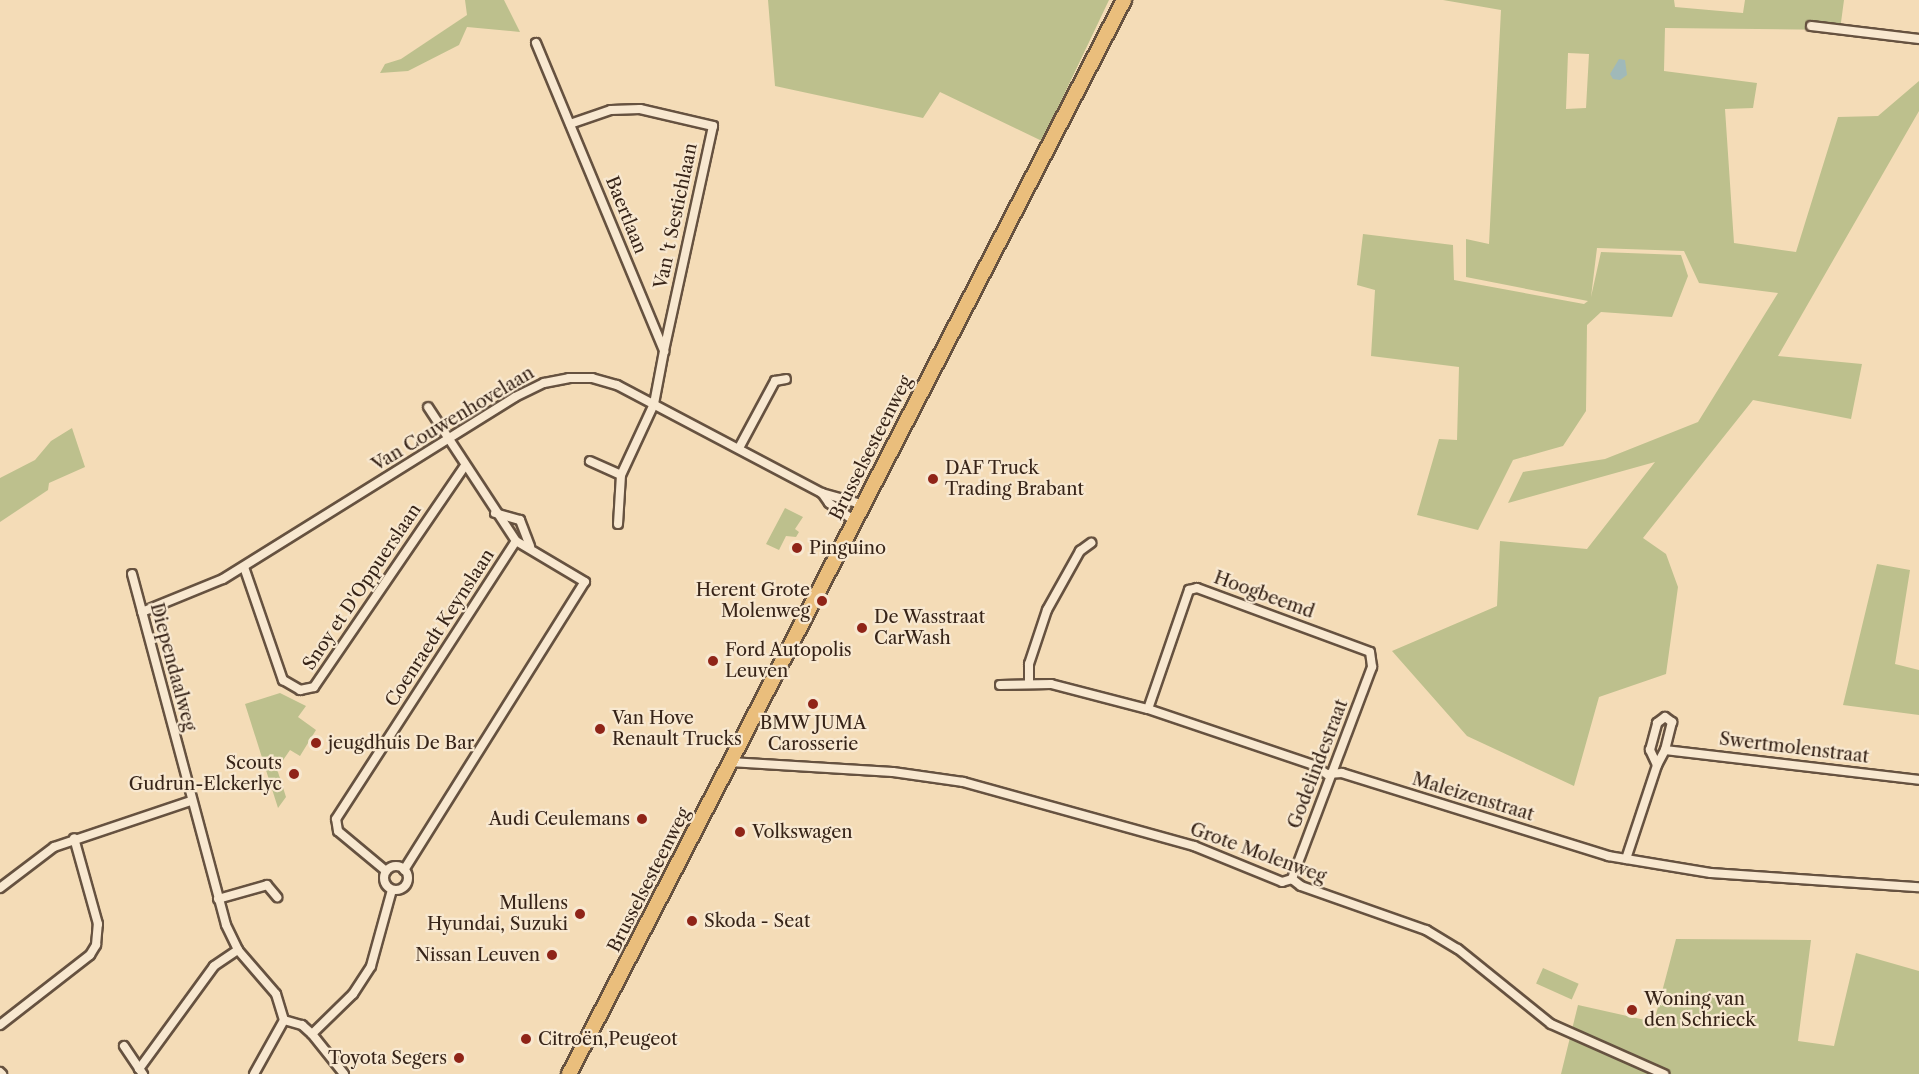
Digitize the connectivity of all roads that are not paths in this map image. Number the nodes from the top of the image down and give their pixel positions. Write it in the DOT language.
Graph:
graph roads {
  1 [pos="1124,0"];
  2 [pos="1811,26"];
  3 [pos="1919,39"];
  4 [pos="536,43"];
  5 [pos="570,124"];
  6 [pos="664,351"];
  7 [pos="786,379"];
  8 [pos="654,404"];
  9 [pos="428,407"];
  10 [pos="447,439"];
  11 [pos="739,448"];
  12 [pos="590,461"];
  13 [pos="464,467"];
  14 [pos="621,475"];
  15 [pos="822,493"];
  16 [pos="861,504"];
  17 [pos="495,513"];
  18 [pos="853,520"];
  19 [pos="618,524"];
  20 [pos="516,541"];
  21 [pos="1091,543"];
  22 [pos="530,546"];
  23 [pos="244,567"];
  24 [pos="132,574"];
  25 [pos="142,612"];
  26 [pos="1373,660"];
  27 [pos="1029,682"];
  28 [pos="1000,685"];
  29 [pos="1148,709"];
  30 [pos="1665,750"];
  31 [pos="730,762"];
  32 [pos="1656,765"];
  33 [pos="1331,775"];
  34 [pos="1919,780"];
  35 [pos="191,801"];
  36 [pos="74,838"];
  37 [pos="1626,859"];
  38 [pos="404,870"];
  39 [pos="386,871"];
  40 [pos="1292,879"];
  41 [pos="1919,887"];
  42 [pos="0,888"];
  43 [pos="392,890"];
  44 [pos="277,897"];
  45 [pos="218,899"];
  46 [pos="238,950"];
  47 [pos="284,1020"];
  48 [pos="0,1025"];
  49 [pos="312,1034"];
  50 [pos="124,1046"];
  51 [pos="141,1071"];
  52 [pos="254,1074"];
  53 [pos="344,1074"];
  54 [pos="569,1074"];
  55 [pos="1664,1074"];
  1 -- 16 [label="main road, Brusselsesteenweg"];
  2 -- 3 [label="street"];
  4 -- 5 [label="street, Baertlaan"];
  5 -- 6 [label="street, Baertlaan"];
  5 -- 6 [label="street, Van 't Sestichlaan"];
  6 -- 8 [label="street"];
  7 -- 11 [label="street"];
  8 -- 10 [label="street, Van Couwenhovelaan"];
  8 -- 11 [label="street, Van Couwenhovelaan"];
  8 -- 14 [label="street"];
  9 -- 10 [label="street"];
  10 -- 13 [label="street"];
  10 -- 23 [label="street, Van Couwenhovelaan"];
  11 -- 15 [label="street, Van Couwenhovelaan"];
  12 -- 14 [label="street"];
  13 -- 17 [label="street"];
  13 -- 23 [label="street, Snoy et D'Oppuerslaan"];
  14 -- 19 [label="street"];
  15 -- 16 [label="street, Van Couwenhovelaan"];
  15 -- 18 [label="street, Van Couwenhovelaan"];
  16 -- 18 [label="main road, Brusselsesteenweg"];
  17 -- 20 [label="street, Coenraedt Keynslaan"];
  17 -- 22 [label="street"];
  18 -- 31 [label="main road, Brusselsesteenweg"];
  20 -- 22 [label="street"];
  20 -- 39 [label="street, Coenraedt Keynslaan"];
  21 -- 27 [label="street"];
  22 -- 38 [label="street"];
  23 -- 25 [label="street, Van Couwenhovelaan"];
  24 -- 25 [label="street, Diependaalweg"];
  25 -- 35 [label="street, Diependaalweg"];
  26 -- 29 [label="street, Hoogbeemd"];
  26 -- 33 [label="street, Godelindestraat"];
  27 -- 28 [label="street, Maleizenstraat"];
  27 -- 29 [label="street, Maleizenstraat"];
  29 -- 33 [label="street, Maleizenstraat"];
  30 -- 32 [label="street"];
  30 -- 32 [label="street"];
  30 -- 34 [label="street, Swertmolenstraat"];
  31 -- 40 [label="street, Grote Molenweg"];
  31 -- 54 [label="main road, Brusselsesteenweg"];
  32 -- 37 [label="street"];
  33 -- 37 [label="street, Maleizenstraat"];
  33 -- 40 [label="street, Godelindestraat"];
  35 -- 36 [label="street"];
  35 -- 45 [label="street, Diependaalweg"];
  36 -- 42 [label="street"];
  36 -- 48 [label="street"];
  37 -- 41 [label="street, Maleizenstraat"];
  38 -- 39 [label="street"];
  38 -- 43 [label="street"];
  39 -- 43 [label="street"];
  40 -- 55 [label="street, Grote Molenweg"];
  43 -- 49 [label="street"];
  44 -- 45 [label="street"];
  45 -- 46 [label="street, Diependaalweg"];
  46 -- 47 [label="street, Diependaalweg"];
  46 -- 51 [label="street"];
  47 -- 49 [label="street"];
  47 -- 52 [label="street"];
  49 -- 53 [label="street"];
  50 -- 51 [label="street"];
}
